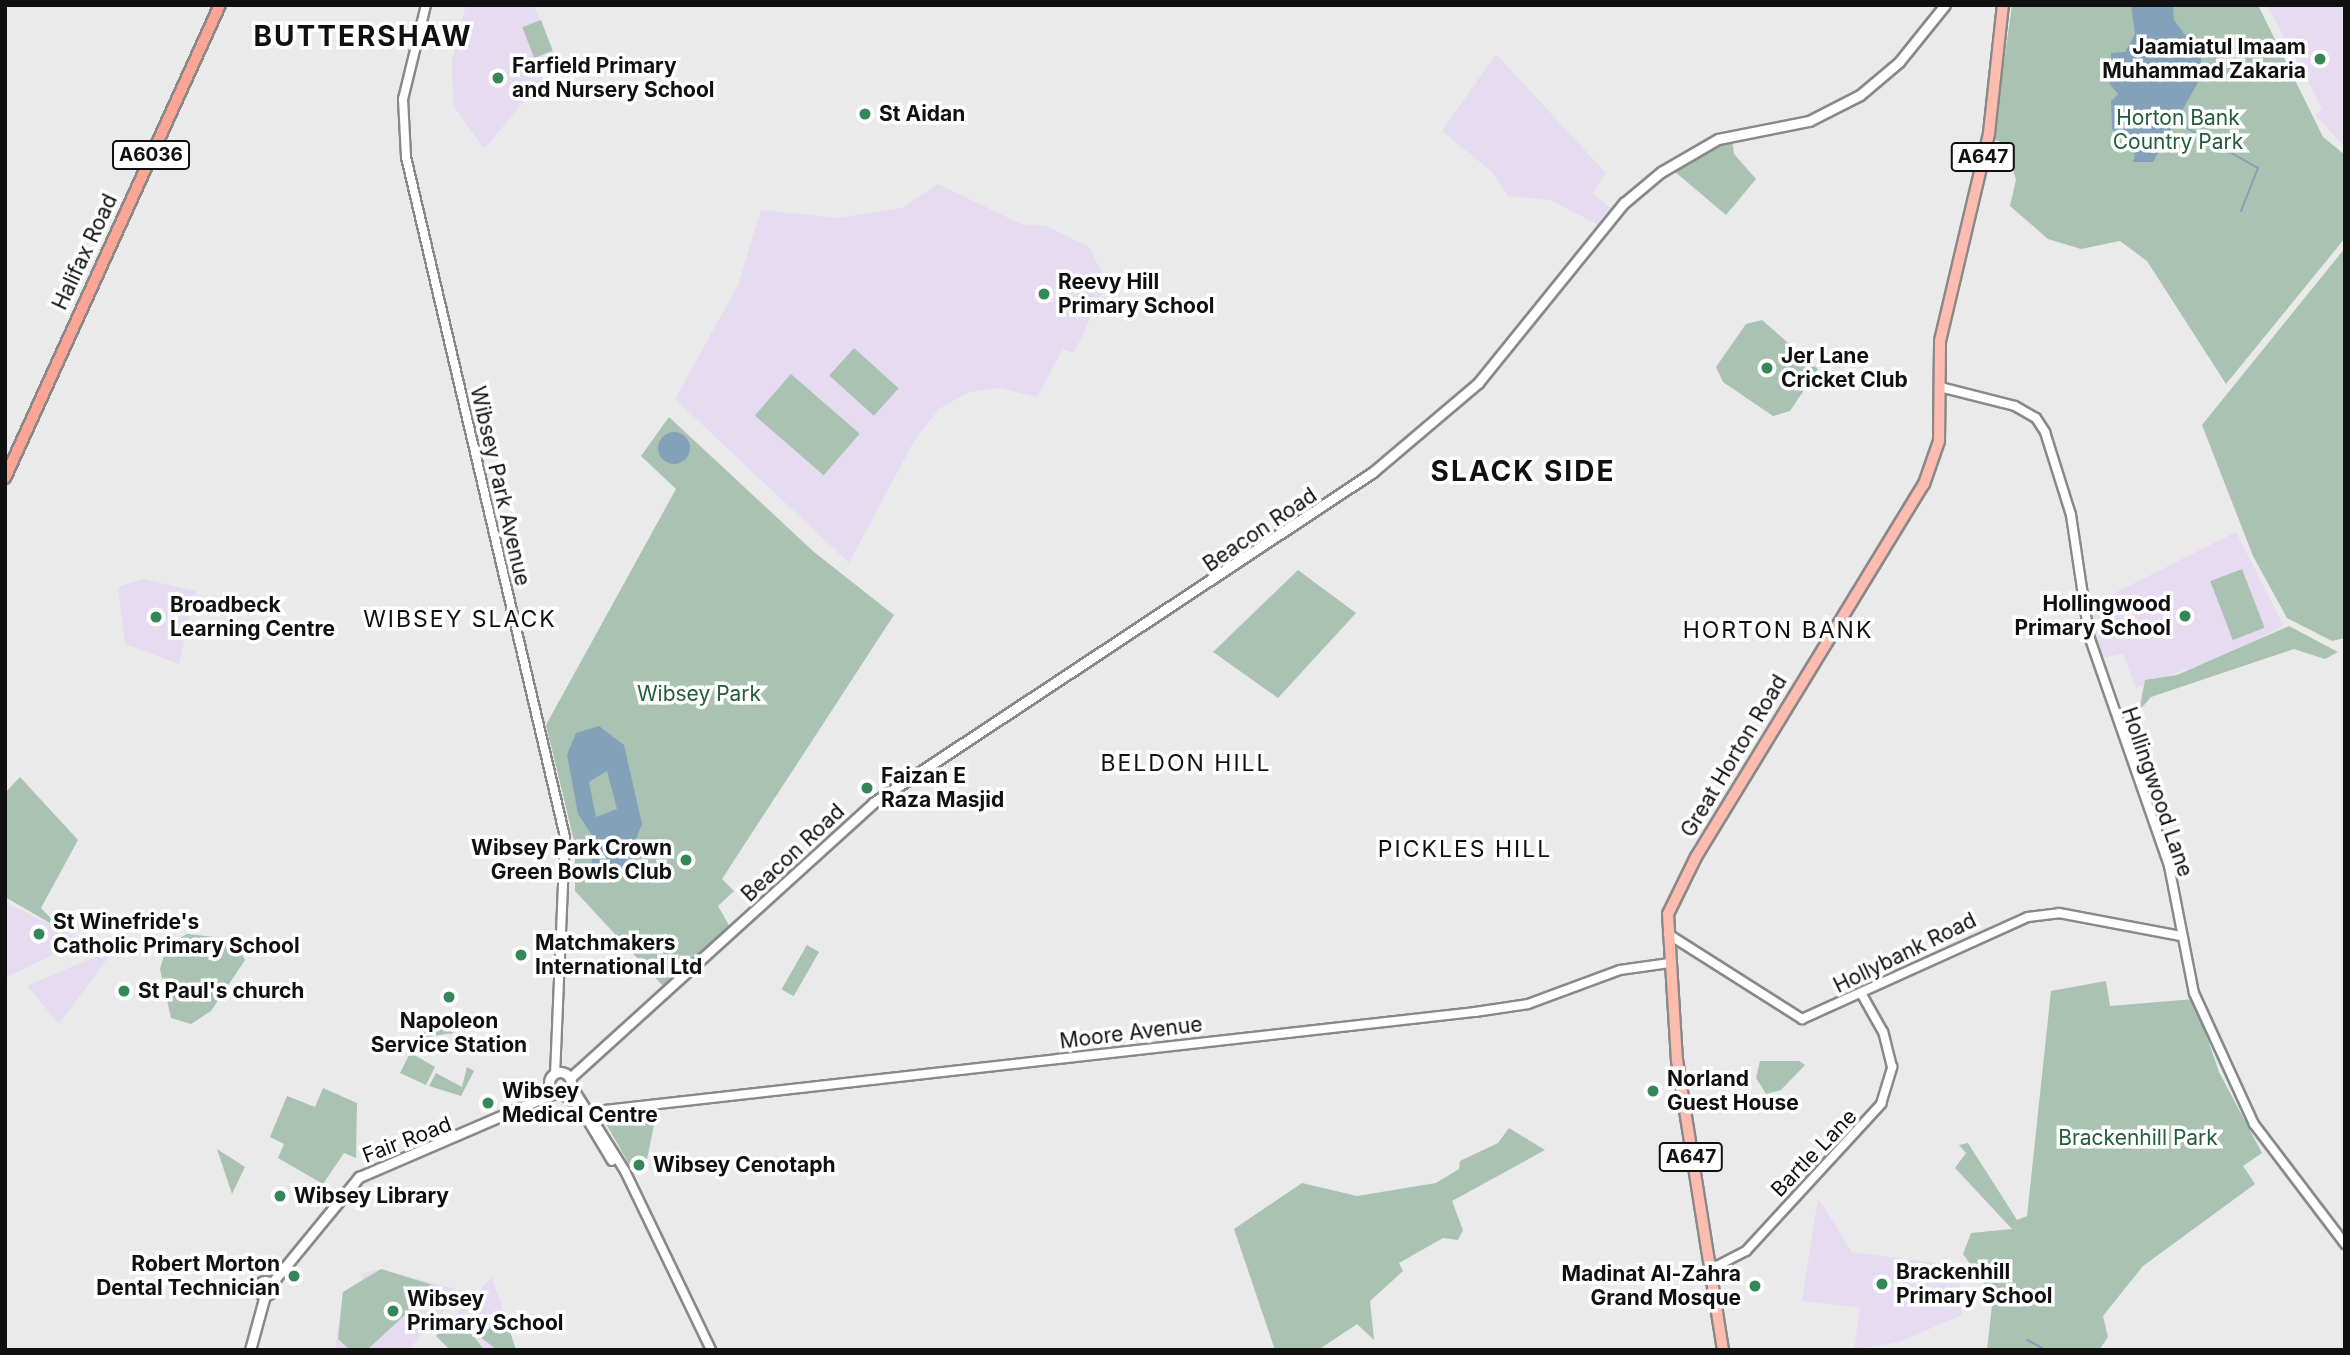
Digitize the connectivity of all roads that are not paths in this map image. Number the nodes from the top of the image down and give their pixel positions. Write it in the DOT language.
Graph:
graph roads {
  1 [pos="220,5"];
  2 [pos="426,5"];
  3 [pos="1945,5"];
  4 [pos="2003,5"];
  5 [pos="1940,387"];
  6 [pos="5,478"];
  7 [pos="1668,934"];
  8 [pos="2181,936"];
  9 [pos="1670,963"];
  10 [pos="1861,993"];
  11 [pos="555,1072"];
  12 [pos="570,1081"];
  13 [pos="558,1094"];
  14 [pos="592,1116"];
  15 [pos="628,1183"];
  16 [pos="2345,1244"];
  17 [pos="1709,1270"];
  18 [pos="250,1350"];
  19 [pos="710,1350"];
  20 [pos="1723,1350"];
  1 -- 6 [label="highway, Halifax Road / A6036"];
  2 -- 11 [label="street, Wibsey Park Avenue"];
  3 -- 12 [label="main road, Beacon Road"];
  4 -- 5 [label="main road, Great Horton Road / A647"];
  5 -- 7 [label="main road, Great Horton Road / A647"];
  5 -- 8 [label="street, Hollingwood Lane"];
  7 -- 9 [label="main road, Great Horton Road / A647"];
  7 -- 10 [label="street, Hollybank Road"];
  8 -- 10 [label="street, Hollybank Road"];
  8 -- 16 [label="street, Hollingwood Lane"];
  9 -- 14 [label="street, Moore Avenue"];
  9 -- 17 [label="main road, Great Horton Road / A647"];
  10 -- 17 [label="street, Bartle Lane"];
  11 -- 12 [label="main road"];
  11 -- 13 [label="main road"];
  12 -- 13 [label="main road, Beacon Road"];
  12 -- 14 [label="street"];
  13 -- 15 [label="street"];
  13 -- 18 [label="main road, Fair Road"];
  14 -- 15 [label="street"];
  15 -- 19 [label="street"];
  17 -- 20 [label="main road, Great Horton Road / A647"];
}
